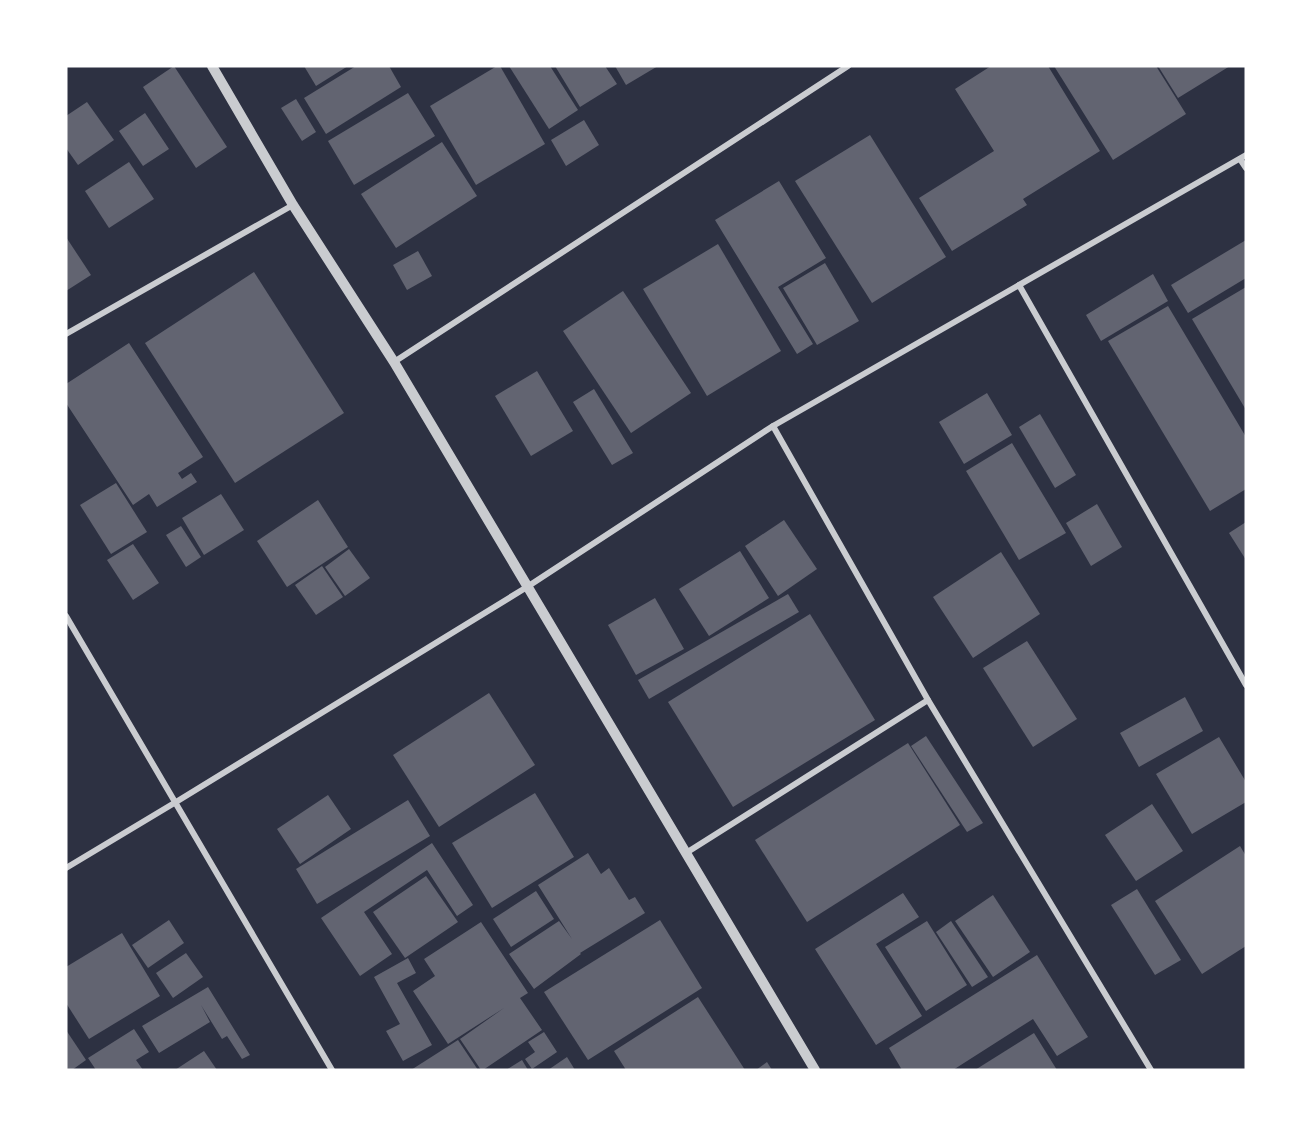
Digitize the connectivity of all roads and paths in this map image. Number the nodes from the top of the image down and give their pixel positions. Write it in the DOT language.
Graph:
graph roads {
  1 [pos="212,66"];
  2 [pos="848,66"];
  3 [pos="1243,157"];
  4 [pos="1246,168"];
  5 [pos="293,205"];
  6 [pos="1019,285"];
  7 [pos="66,334"];
  8 [pos="394,362"];
  9 [pos="774,426"];
  10 [pos="527,587"];
  11 [pos="66,616"];
  12 [pos="1246,685"];
  13 [pos="928,700"];
  14 [pos="176,802"];
  15 [pos="686,853"];
  16 [pos="66,868"];
  17 [pos="332,1070"];
  18 [pos="815,1070"];
  19 [pos="1151,1070"];
  1 -- 5 [label="street"];
  2 -- 8 [label="street"];
  3 -- 4 [label="street"];
  3 -- 6 [label="street"];
  5 -- 7 [label="street"];
  5 -- 8 [label="street"];
  6 -- 9 [label="street"];
  6 -- 12 [label="street"];
  8 -- 10 [label="street"];
  9 -- 10 [label="street"];
  9 -- 13 [label="street"];
  10 -- 14 [label="street"];
  10 -- 15 [label="street"];
  11 -- 14 [label="street"];
  13 -- 15 [label="street"];
  13 -- 19 [label="street"];
  14 -- 16 [label="street"];
  14 -- 17 [label="street"];
  15 -- 18 [label="street"];
}
